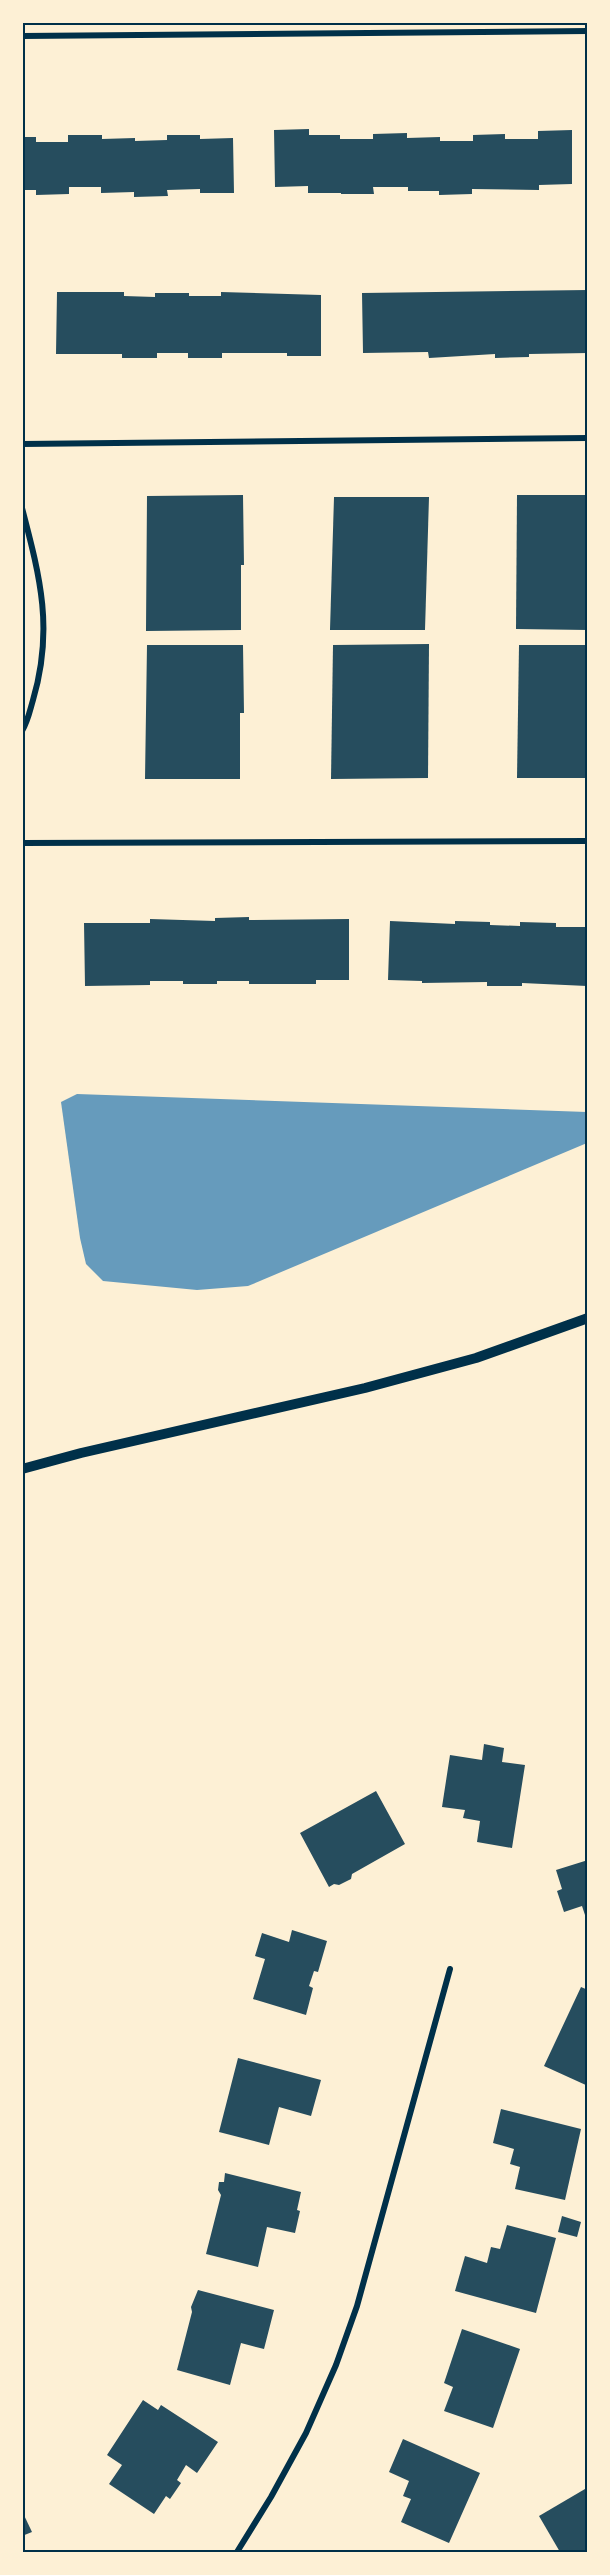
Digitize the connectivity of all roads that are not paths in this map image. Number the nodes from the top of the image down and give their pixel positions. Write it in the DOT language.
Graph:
graph roads {
  1 [pos="588,31"];
  2 [pos="22,36"];
  3 [pos="588,438"];
  4 [pos="22,444"];
  5 [pos="22,508"];
  6 [pos="22,730"];
  7 [pos="588,841"];
  8 [pos="22,843"];
  9 [pos="588,1318"];
  10 [pos="22,1470"];
  11 [pos="450,1969"];
  12 [pos="237,2553"];
  1 -- 2 [label="street"];
  3 -- 4 [label="street"];
  5 -- 6 [label="street"];
  7 -- 8 [label="street"];
  9 -- 10 [label="street"];
  11 -- 12 [label="street"];
}
